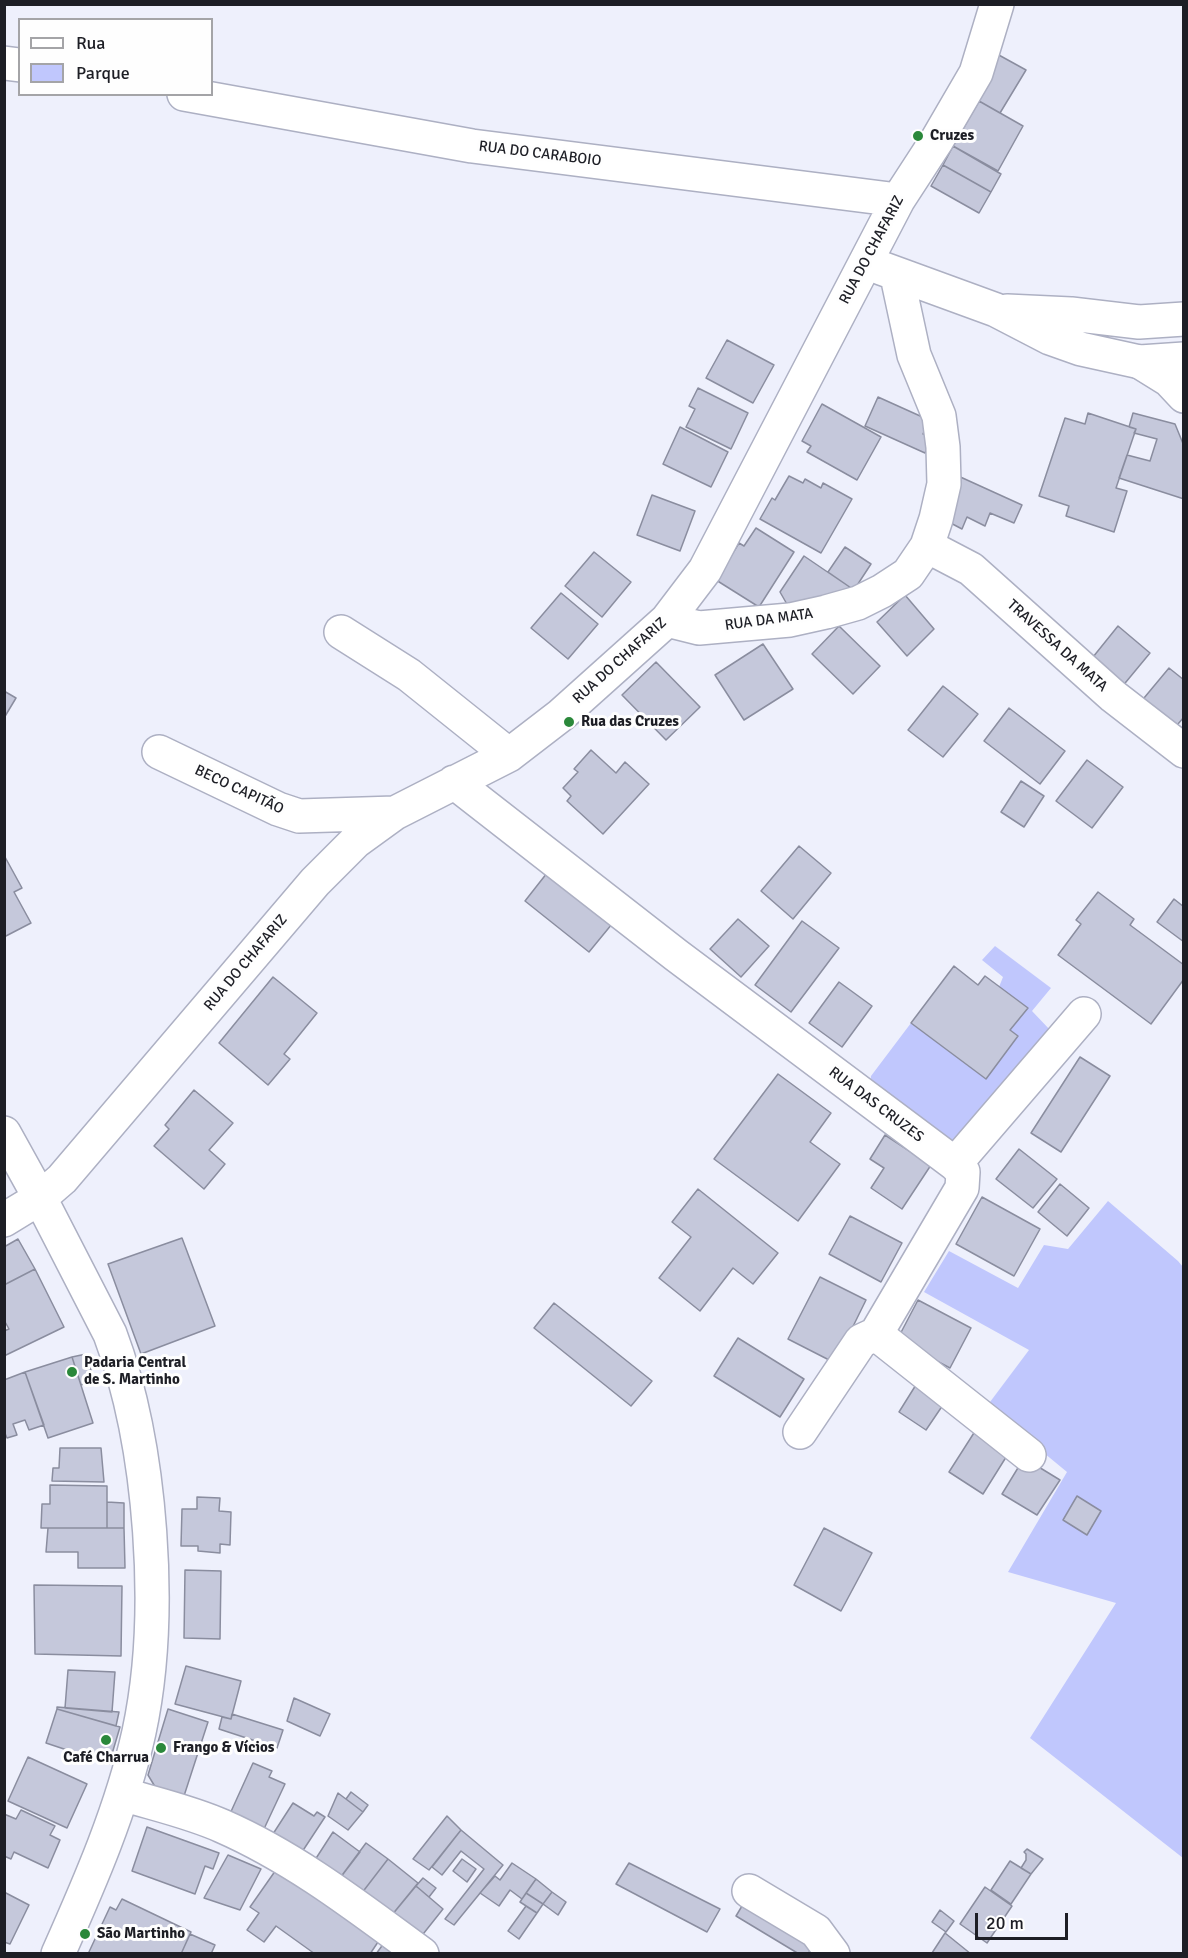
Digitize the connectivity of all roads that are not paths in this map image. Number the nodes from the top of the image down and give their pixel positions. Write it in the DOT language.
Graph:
graph roads {
  1 [pos="997,4"];
  2 [pos="195,96"];
  3 [pos="898,200"];
  4 [pos="866,261"];
  5 [pos="897,276"];
  6 [pos="996,310"];
  7 [pos="1184,320"];
  8 [pos="1184,359"];
  9 [pos="1140,362"];
  10 [pos="1184,396"];
  11 [pos="927,546"];
  12 [pos="667,620"];
  13 [pos="340,632"];
  14 [pos="1184,751"];
  15 [pos="159,752"];
  16 [pos="509,755"];
  17 [pos="454,782"];
  18 [pos="395,813"];
  19 [pos="1084,1014"];
  20 [pos="4,1133"];
  21 [pos="955,1164"];
  22 [pos="40,1198"];
  23 [pos="4,1220"];
  24 [pos="876,1334"];
  25 [pos="800,1432"];
  26 [pos="1029,1455"];
  27 [pos="122,1794"];
  28 [pos="749,1891"];
  29 [pos="58,1953"];
  30 [pos="422,1953"];
  31 [pos="833,1953"];
  1 -- 3 [label="main road, RUA DO CHAFARIZ"];
  2 -- 3 [label="main road, RUA DO CARABOIO"];
  3 -- 4 [label="main road, RUA DO CHAFARIZ"];
  4 -- 5 [label="main road"];
  4 -- 12 [label="main road, RUA DO CHAFARIZ"];
  5 -- 6 [label="main road"];
  5 -- 11 [label="main road, RUA DA MATA"];
  6 -- 7 [label="main road"];
  6 -- 9 [label="main road"];
  8 -- 9 [label="main road"];
  9 -- 10 [label="main road"];
  11 -- 12 [label="main road, RUA DA MATA"];
  11 -- 14 [label="main road, TRAVESSA DA MATA"];
  12 -- 16 [label="main road, RUA DO CHAFARIZ"];
  13 -- 16 [label="main road"];
  15 -- 18 [label="main road, BECO CAPITÃO"];
  16 -- 17 [label="main road, RUA DO CHAFARIZ"];
  17 -- 18 [label="main road, RUA DO CHAFARIZ"];
  17 -- 21 [label="main road, RUA DAS CRUZES"];
  18 -- 22 [label="main road, RUA DO CHAFARIZ"];
  19 -- 21 [label="main road"];
  20 -- 22 [label="main road"];
  21 -- 24 [label="main road"];
  22 -- 23 [label="main road, RUA DO CHAFARIZ"];
  22 -- 27 [label="main road"];
  24 -- 25 [label="main road"];
  24 -- 26 [label="main road"];
  27 -- 29 [label="main road"];
  27 -- 30 [label="main road"];
  28 -- 31 [label="main road"];
}
